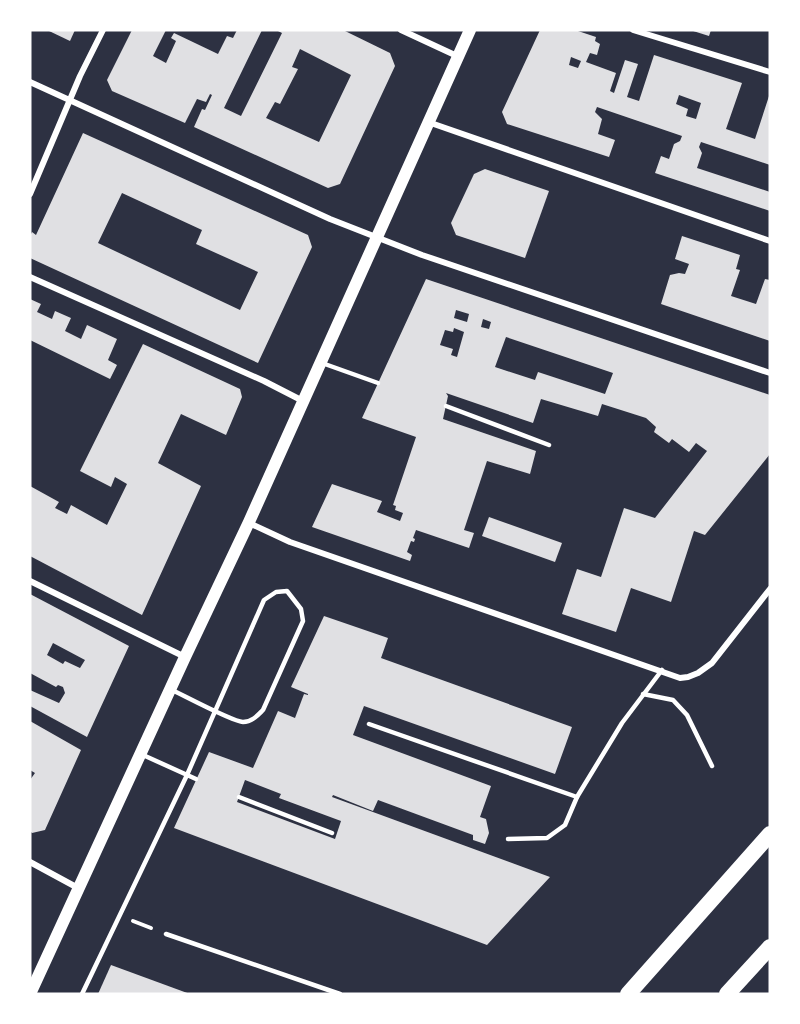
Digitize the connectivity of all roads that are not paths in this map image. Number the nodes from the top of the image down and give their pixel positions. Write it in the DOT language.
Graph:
graph roads {
  1 [pos="103,30"];
  2 [pos="401,30"];
  3 [pos="470,30"];
  4 [pos="633,30"];
  5 [pos="457,56"];
  6 [pos="770,72"];
  7 [pos="30,82"];
  8 [pos="70,100"];
  9 [pos="428,122"];
  10 [pos="30,194"];
  11 [pos="376,237"];
  12 [pos="770,241"];
  13 [pos="30,277"];
  14 [pos="319,362"];
  15 [pos="770,373"];
  16 [pos="378,383"];
  17 [pos="304,401"];
  18 [pos="446,406"];
  19 [pos="549,445"];
  20 [pos="249,522"];
  21 [pos="30,581"];
  22 [pos="770,589"];
  23 [pos="184,657"];
  24 [pos="662,670"];
  25 [pos="170,689"];
  26 [pos="644,694"];
  27 [pos="214,711"];
  28 [pos="369,724"];
  29 [pos="140,754"];
  30 [pos="712,766"];
  31 [pos="187,775"];
  32 [pos="196,779"];
  33 [pos="239,797"];
  34 [pos="577,797"];
  35 [pos="333,833"];
  36 [pos="770,834"];
  37 [pos="508,839"];
  38 [pos="30,862"];
  39 [pos="78,888"];
  40 [pos="166,934"];
  41 [pos="770,947"];
  42 [pos="30,994"];
  43 [pos="81,994"];
  44 [pos="340,994"];
  45 [pos="628,994"];
  46 [pos="727,994"];
  1 -- 8 [label="street"];
  2 -- 5 [label="street"];
  3 -- 5 [label="main road"];
  4 -- 6 [label="street"];
  5 -- 9 [label="main road"];
  7 -- 8 [label="street"];
  8 -- 10 [label="street"];
  8 -- 11 [label="street"];
  9 -- 11 [label="main road"];
  9 -- 12 [label="street"];
  11 -- 14 [label="main road"];
  11 -- 15 [label="street"];
  13 -- 17 [label="street"];
  14 -- 16 [label="lane"];
  14 -- 17 [label="main road"];
  17 -- 20 [label="main road"];
  18 -- 19 [label="lane"];
  20 -- 23 [label="main road"];
  20 -- 24 [label="street"];
  21 -- 23 [label="street"];
  22 -- 24 [label="street"];
  23 -- 25 [label="main road"];
  24 -- 26 [label="lane"];
  25 -- 27 [label="lane"];
  25 -- 29 [label="main road"];
  26 -- 30 [label="lane"];
  26 -- 34 [label="lane"];
  27 -- 27 [label="lane"];
  27 -- 31 [label="lane"];
  28 -- 34 [label="lane"];
  29 -- 31 [label="lane"];
  29 -- 39 [label="main road"];
  31 -- 32 [label="lane"];
  31 -- 43 [label="lane"];
  33 -- 35 [label="lane"];
  34 -- 37 [label="lane"];
  36 -- 45 [label="highway"];
  38 -- 39 [label="street"];
  39 -- 42 [label="main road"];
  40 -- 44 [label="lane"];
  41 -- 46 [label="highway"];
}
